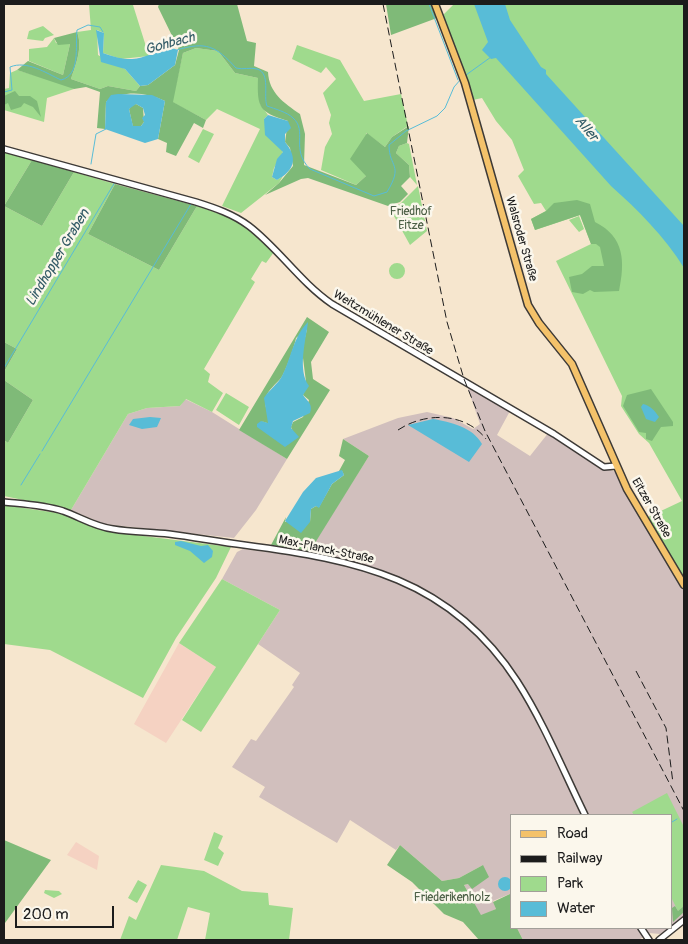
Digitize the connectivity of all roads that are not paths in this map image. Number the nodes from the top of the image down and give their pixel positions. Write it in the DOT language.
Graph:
graph roads {
  1 [pos="435,4"];
  2 [pos="4,149"];
  3 [pos="616,466"];
  4 [pos="4,502"];
  5 [pos="684,585"];
  6 [pos="585,814"];
  7 [pos="684,920"];
  8 [pos="677,926"];
  9 [pos="641,929"];
  10 [pos="649,940"];
  11 [pos="659,940"];
  12 [pos="664,940"];
  1 -- 3 [label="main road, Walsroder Straße"];
  2 -- 3 [label="street, Weitzmühlener Straße"];
  3 -- 5 [label="main road, Eitzer Straße"];
  4 -- 6 [label="street, Max-Planck-Straße"];
  7 -- 8 [label="street"];
  8 -- 11 [label="street"];
  8 -- 12 [label="street"];
  9 -- 10 [label="street"];
}
